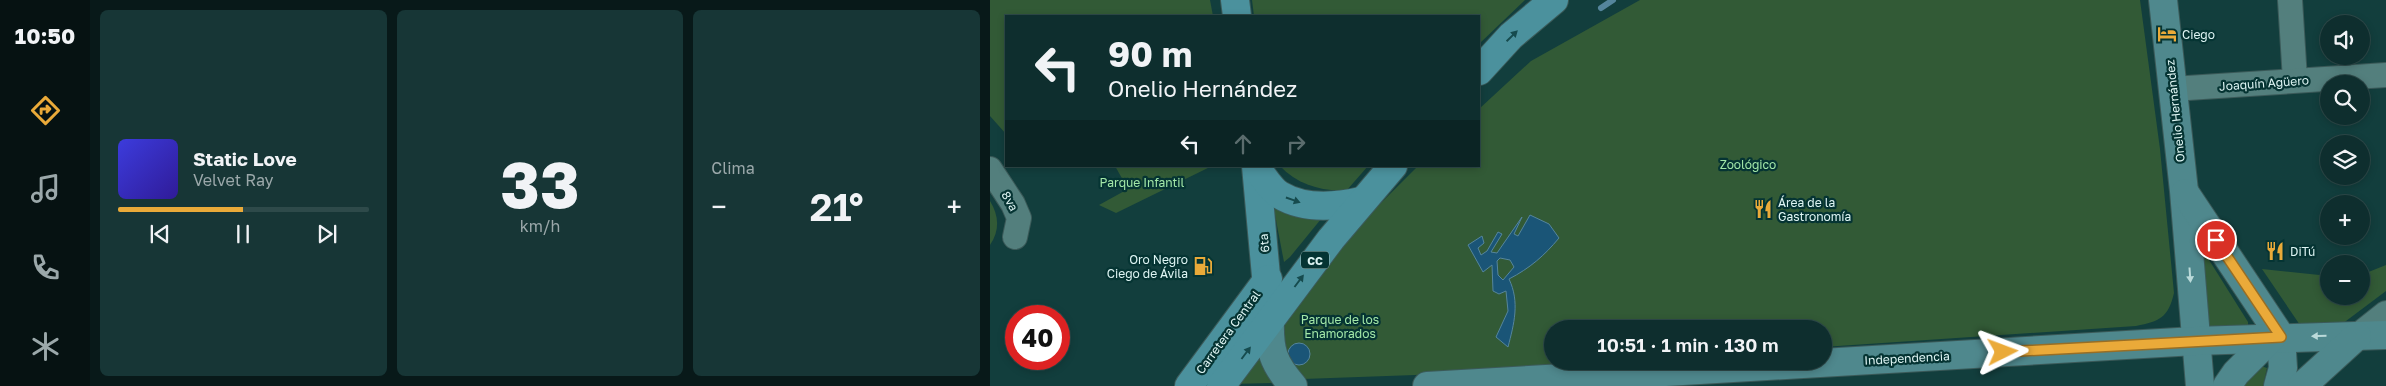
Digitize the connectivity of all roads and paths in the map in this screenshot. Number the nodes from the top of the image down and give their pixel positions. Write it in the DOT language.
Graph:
graph roads {
  1 [pos="1235,0"];
  2 [pos="1554,0"];
  3 [pos="2163,0"];
  4 [pos="2290,0"];
  5 [pos="1237,15"];
  6 [pos="1480,70"];
  7 [pos="2386,75"];
  8 [pos="2295,80"];
  9 [pos="2172,89"];
  10 [pos="1392,167"];
  11 [pos="1256,168"];
  12 [pos="990,169"];
  13 [pos="2184,191"];
  14 [pos="1361,201"];
  15 [pos="1015,237"];
  16 [pos="1268,279"];
  17 [pos="2386,313"];
  18 [pos="1270,320"];
  19 [pos="2386,335"];
  20 [pos="2357,336"];
  21 [pos="2277,337"];
  22 [pos="2195,341"];
  23 [pos="1579,381"];
  24 [pos="1192,385"];
  25 [pos="1221,386"];
  26 [pos="1293,386"];
  27 [pos="1427,386"];
  28 [pos="2200,386"];
  29 [pos="2227,386"];
  30 [pos="2278,386"];
  31 [pos="2302,386"];
  1 -- 5 [label="main road"];
  6 -- 2 [label="main road, one-way"];
  3 -- 9 [label="street, Onelio Hernández"];
  4 -- 8 [label="street"];
  7 -- 8 [label="street, Joaquín Agüero"];
  8 -- 9 [label="street, Joaquín Agüero"];
  9 -- 13 [label="street, Onelio Hernández"];
  10 -- 14 [label="main road, CC"];
  11 -- 14 [label="main road, one-way"];
  11 -- 16 [label="main road, 6ta"];
  12 -- 15 [label="street, 8va"];
  13 -- 21 [label="street, Onelio Hernández"];
  13 -- 22 [label="street, Onelio Hernández, one-way"];
  18 -- 14 [label="main road, CC, one-way"];
  16 -- 18 [label="main road, 6ta"];
  16 -- 24 [label="main road, Carretera Central"];
  17 -- 20 [label="street"];
  25 -- 18 [label="main road, CC, one-way"];
  18 -- 26 [label="street"];
  19 -- 20 [label="street, Independencia"];
  20 -- 21 [label="street, Independencia, one-way"];
  20 -- 31 [label="street"];
  21 -- 22 [label="street, Independencia"];
  21 -- 29 [label="street"];
  21 -- 30 [label="street"];
  22 -- 23 [label="street, Independencia"];
  22 -- 28 [label="street, Onelio Hernández"];
  23 -- 27 [label="street, Independencia"];
}
